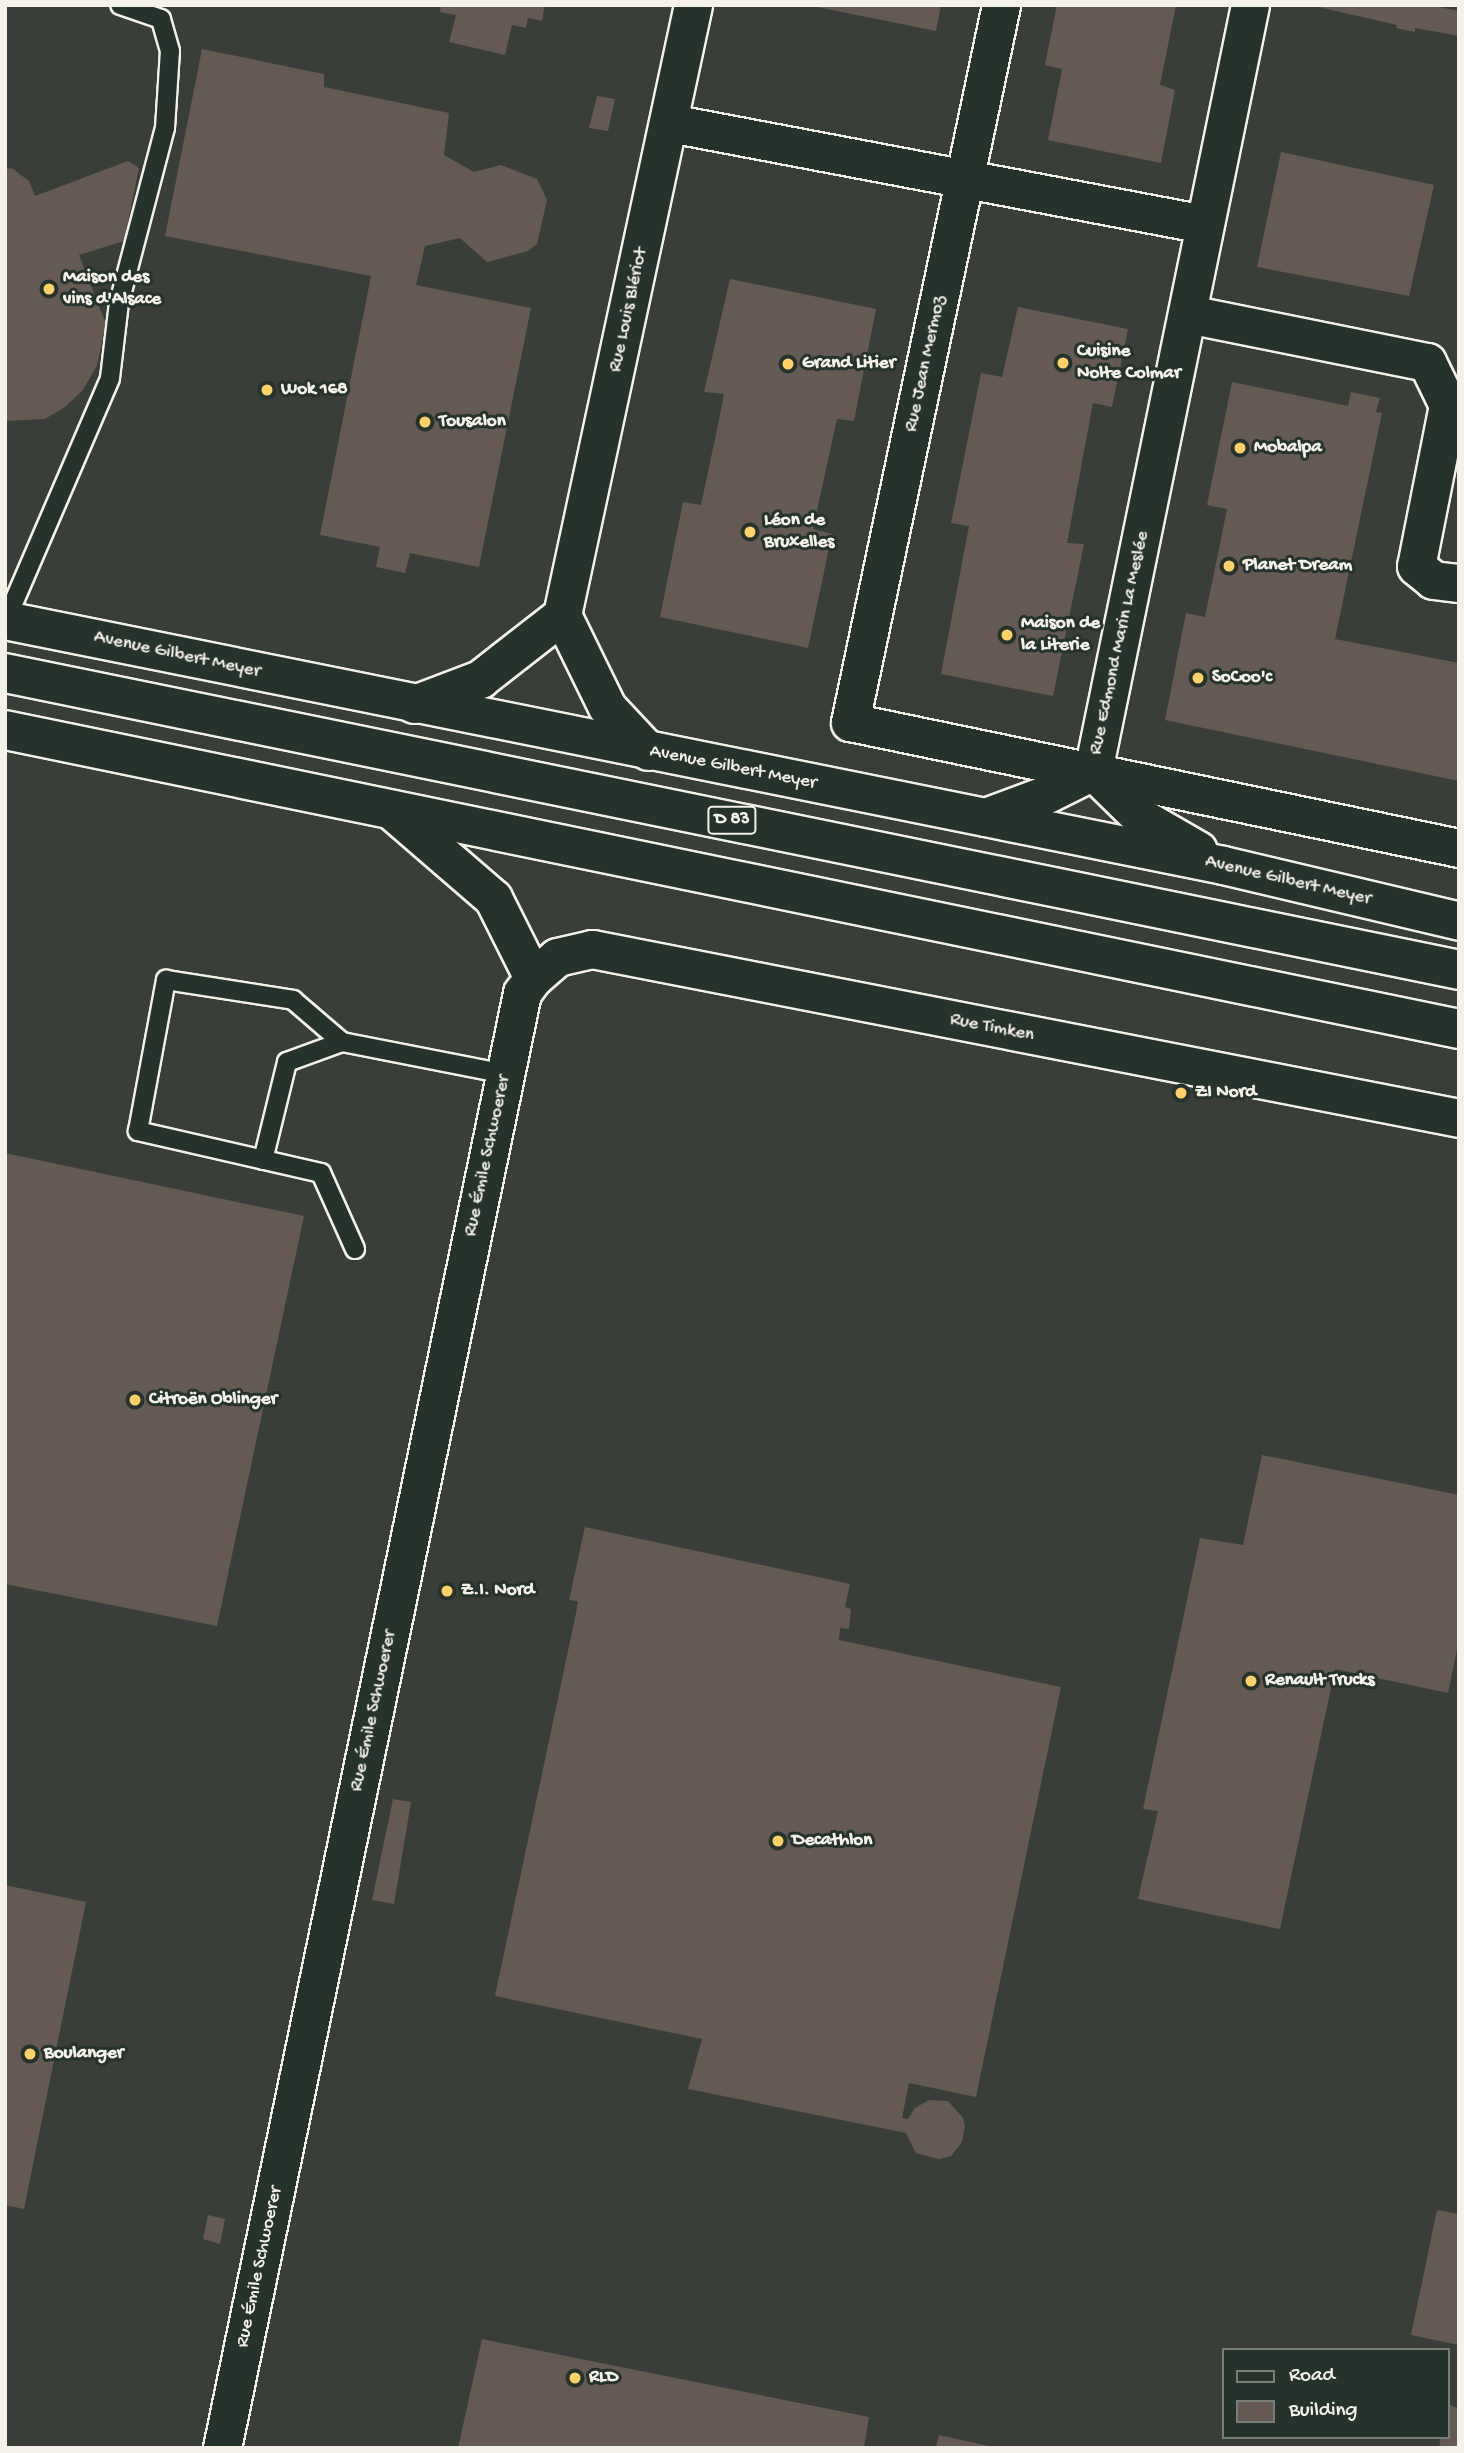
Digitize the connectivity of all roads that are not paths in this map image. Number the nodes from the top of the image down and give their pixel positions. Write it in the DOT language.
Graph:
graph roads {
  1 [pos="120,5"];
  2 [pos="693,5"];
  3 [pos="1001,5"];
  4 [pos="1250,5"];
  5 [pos="670,123"];
  6 [pos="965,180"];
  7 [pos="1204,224"];
  8 [pos="1188,314"];
  9 [pos="1453,406"];
  10 [pos="1459,583"];
  11 [pos="562,615"];
  12 [pos="6,620"];
  13 [pos="5,673"];
  14 [pos="414,704"];
  15 [pos="5,730"];
  16 [pos="648,751"];
  17 [pos="1093,771"];
  18 [pos="391,810"];
  19 [pos="984,817"];
  20 [pos="1459,848"];
  21 [pos="1223,865"];
  22 [pos="1459,921"];
  23 [pos="1459,970"];
  24 [pos="533,978"];
  25 [pos="1459,1029"];
  26 [pos="342,1042"];
  27 [pos="505,1073"];
  28 [pos="1459,1118"];
  29 [pos="263,1160"];
  30 [pos="355,1249"];
  31 [pos="222,2448"];
  1 -- 12 [label="lane"];
  2 -- 5 [label="street, Rue Louis Blériot"];
  3 -- 6 [label="street, Rue Jean Mermoz"];
  4 -- 7 [label="street, Rue Edmond Marin La Meslée"];
  5 -- 6 [label="street"];
  5 -- 11 [label="street, Rue Louis Blériot"];
  6 -- 7 [label="street"];
  6 -- 17 [label="street, Rue Jean Mermoz"];
  7 -- 8 [label="street, Rue Edmond Marin La Meslée"];
  8 -- 9 [label="street"];
  8 -- 17 [label="street, Rue Edmond Marin La Meslée"];
  9 -- 10 [label="street"];
  11 -- 14 [label="street"];
  11 -- 16 [label="street"];
  12 -- 14 [label="street, Avenue Gilbert Meyer"];
  13 -- 23 [label="main road, D 83"];
  14 -- 16 [label="street, Avenue Gilbert Meyer"];
  15 -- 18 [label="main road"];
  16 -- 19 [label="street, Avenue Gilbert Meyer"];
  17 -- 19 [label="street"];
  17 -- 20 [label="street, Rue Edmond Marin La Meslée"];
  17 -- 21 [label="street"];
  18 -- 24 [label="street"];
  18 -- 25 [label="main road"];
  19 -- 21 [label="street, Avenue Gilbert Meyer"];
  21 -- 22 [label="street, Avenue Gilbert Meyer"];
  24 -- 27 [label="street, Rue Émile Schwoerer"];
  24 -- 28 [label="street, Rue Timken"];
  26 -- 27 [label="lane"];
  26 -- 29 [label="lane"];
  26 -- 29 [label="lane"];
  27 -- 31 [label="street, Rue Émile Schwoerer"];
  29 -- 30 [label="lane"];
}
